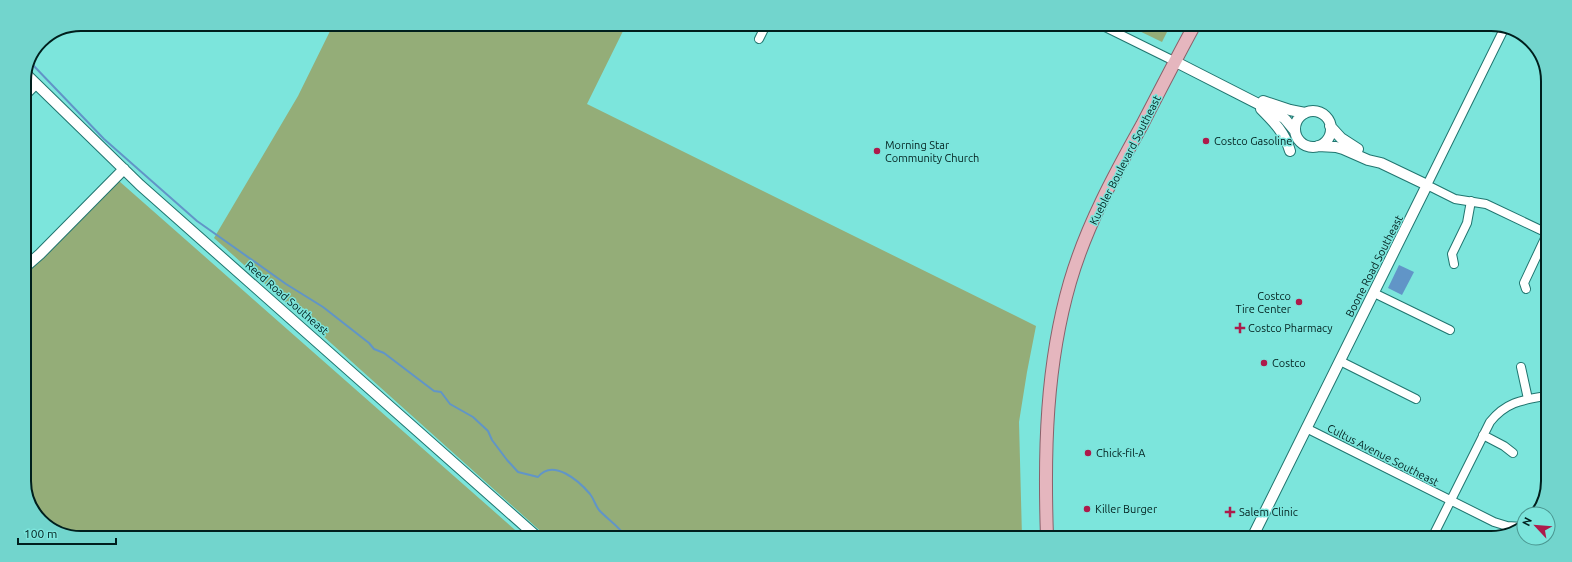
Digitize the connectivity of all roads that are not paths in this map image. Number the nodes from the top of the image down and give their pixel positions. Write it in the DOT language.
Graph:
graph roads {
  1 [pos="763,31"];
  2 [pos="1113,31"];
  3 [pos="1192,31"];
  4 [pos="1502,32"];
  5 [pos="759,39"];
  6 [pos="1176,62"];
  7 [pos="31,79"];
  8 [pos="37,84"];
  9 [pos="31,90"];
  10 [pos="1249,98"];
  11 [pos="1305,113"];
  12 [pos="1330,126"];
  13 [pos="1295,131"];
  14 [pos="1318,146"];
  15 [pos="1290,151"];
  16 [pos="1381,163"];
  17 [pos="124,168"];
  18 [pos="1427,186"];
  19 [pos="1471,201"];
  20 [pos="1541,231"];
  21 [pos="1541,247"];
  22 [pos="31,262"];
  23 [pos="1454,264"];
  24 [pos="1526,289"];
  25 [pos="1374,293"];
  26 [pos="1450,330"];
  27 [pos="1340,361"];
  28 [pos="1521,367"];
  29 [pos="1541,397"];
  30 [pos="1416,399"];
  31 [pos="1528,399"];
  32 [pos="1306,428"];
  33 [pos="1483,435"];
  34 [pos="1513,453"];
  35 [pos="1451,501"];
  36 [pos="1512,526"];
  37 [pos="530,531"];
  38 [pos="1047,531"];
  39 [pos="1255,531"];
  40 [pos="1436,531"];
  1 -- 5 [label="street"];
  2 -- 6 [label="street"];
  3 -- 6 [label="main road, Kuebler Boulevard Southeast"];
  4 -- 18 [label="street, Boone Road Southeast"];
  6 -- 10 [label="street"];
  6 -- 38 [label="main road, Kuebler Boulevard Southeast"];
  7 -- 8 [label="street, Reed Road Southeast"];
  8 -- 9 [label="street"];
  8 -- 17 [label="street, Reed Road Southeast"];
  10 -- 11 [label="street"];
  10 -- 13 [label="street"];
  10 -- 15 [label="street"];
  11 -- 12 [label="street"];
  11 -- 13 [label="street"];
  12 -- 14 [label="street"];
  12 -- 16 [label="street"];
  13 -- 14 [label="street"];
  14 -- 16 [label="street"];
  16 -- 18 [label="street"];
  17 -- 22 [label="street"];
  17 -- 37 [label="street, Reed Road Southeast"];
  18 -- 19 [label="street"];
  18 -- 25 [label="street, Boone Road Southeast"];
  19 -- 20 [label="street"];
  19 -- 23 [label="street"];
  21 -- 24 [label="street"];
  25 -- 26 [label="street"];
  25 -- 27 [label="street, Boone Road Southeast"];
  27 -- 30 [label="street"];
  27 -- 32 [label="street, Boone Road Southeast"];
  28 -- 31 [label="street"];
  29 -- 31 [label="street"];
  31 -- 33 [label="street"];
  32 -- 35 [label="street, Cultus Avenue Southeast"];
  32 -- 39 [label="street, Boone Road Southeast"];
  33 -- 34 [label="street"];
  33 -- 35 [label="street"];
  35 -- 36 [label="street, Cultus Avenue Southeast"];
  35 -- 40 [label="street"];
}
